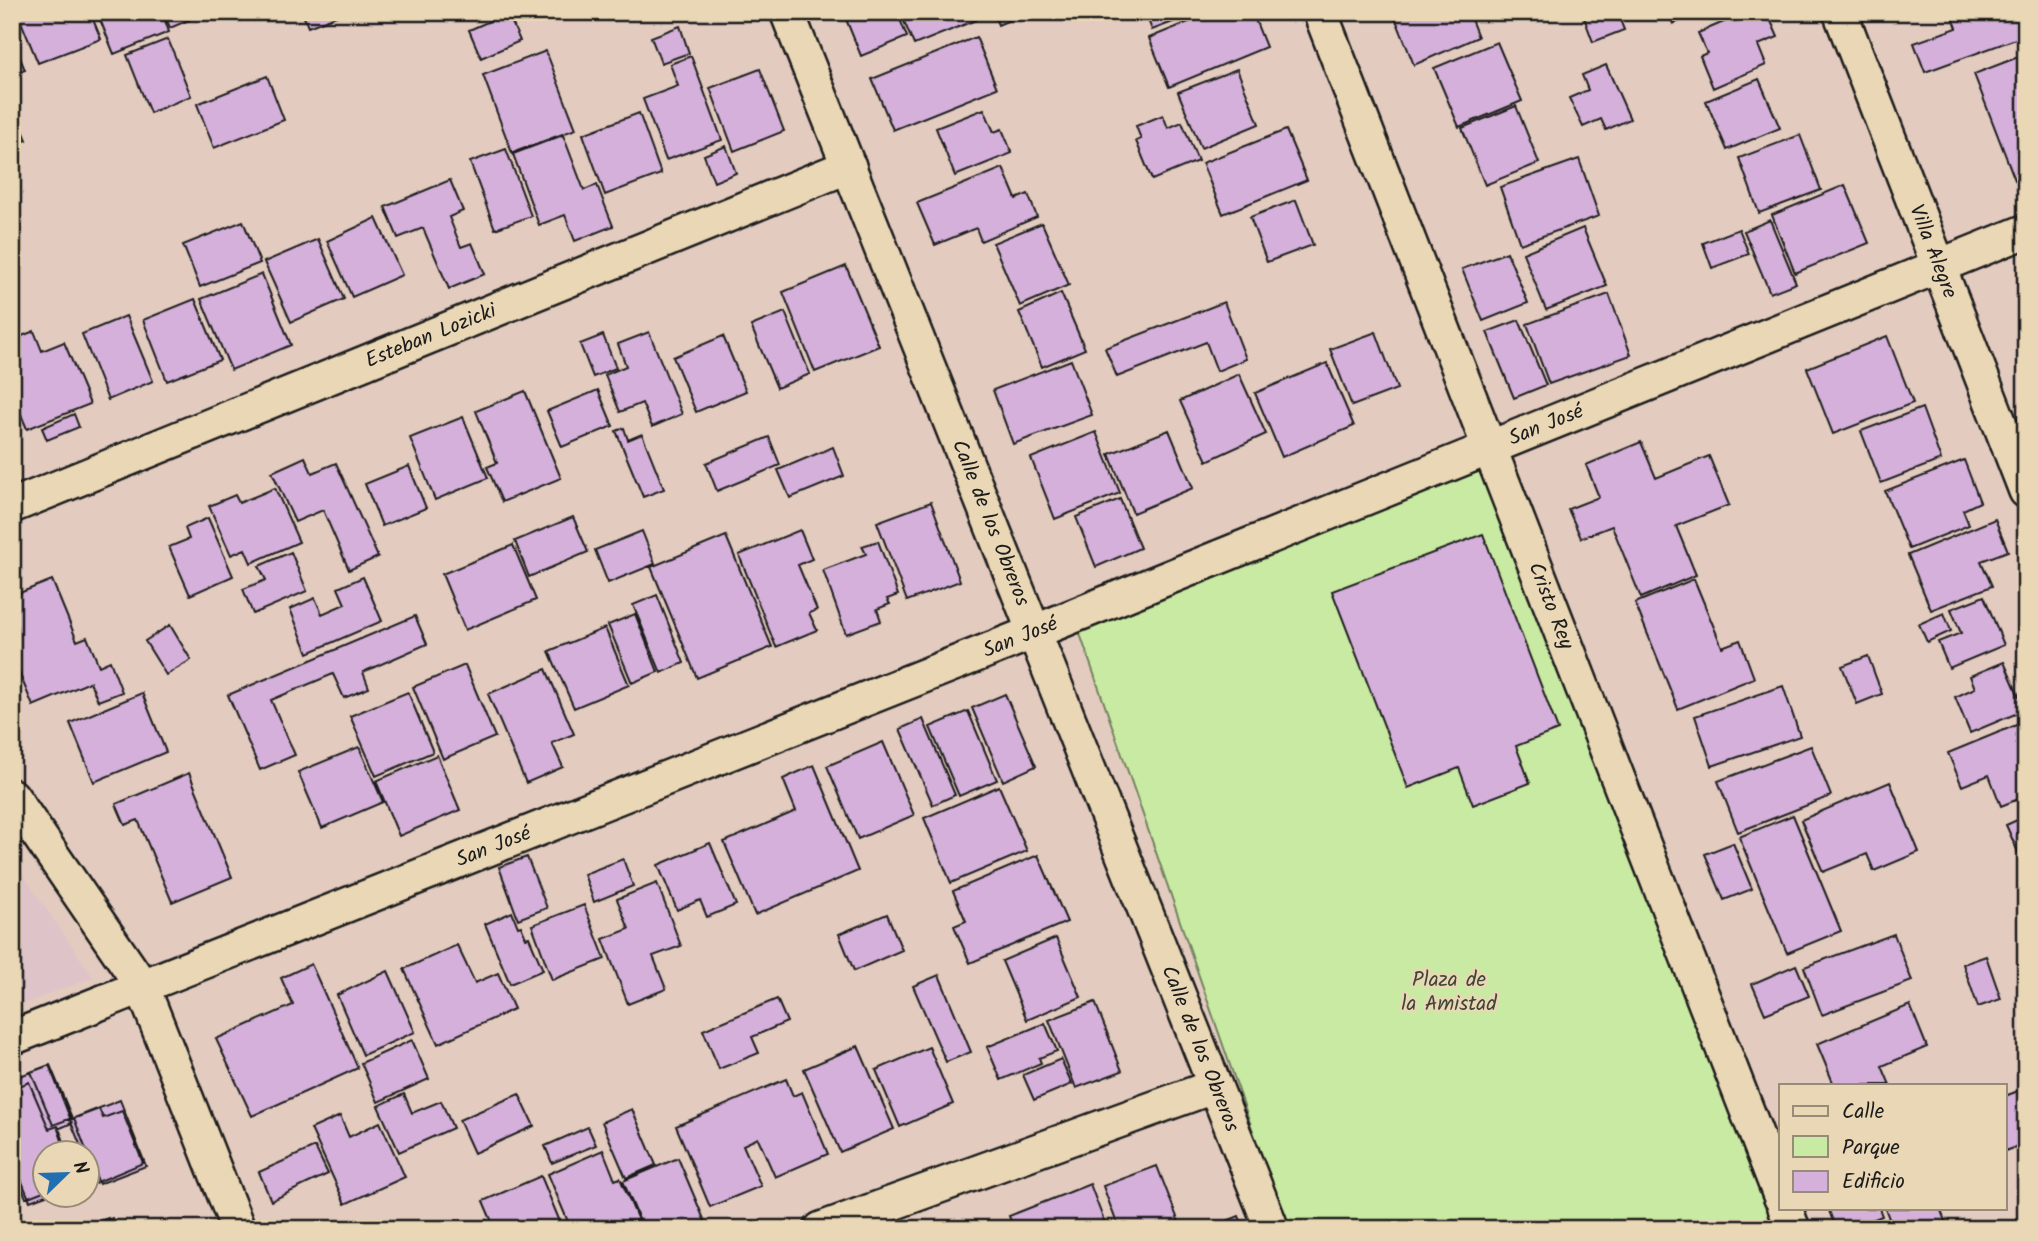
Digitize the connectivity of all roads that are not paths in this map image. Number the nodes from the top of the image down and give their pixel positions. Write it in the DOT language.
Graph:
graph roads {
  1 [pos="787,12"];
  2 [pos="1320,12"];
  3 [pos="1840,12"];
  4 [pos="849,166"];
  5 [pos="2026,231"];
  6 [pos="1938,266"];
  7 [pos="1489,448"];
  8 [pos="2026,491"];
  9 [pos="12,506"];
  10 [pos="1034,632"];
  11 [pos="12,796"];
  12 [pos="142,986"];
  13 [pos="12,1038"];
  14 [pos="1215,1086"];
  15 [pos="1779,1193"];
  16 [pos="1786,1210"];
  17 [pos="238,1229"];
  18 [pos="821,1229"];
  19 [pos="1272,1229"];
  20 [pos="1793,1229"];
  1 -- 4 [label="street, Calle de los Obreros"];
  2 -- 7 [label="street, Cristo Rey"];
  3 -- 6 [label="street, Villa Alegre"];
  4 -- 9 [label="street, Esteban Lozicki"];
  4 -- 10 [label="street, Calle de los Obreros"];
  5 -- 6 [label="street, San José"];
  6 -- 7 [label="street, San José"];
  6 -- 8 [label="street, Villa Alegre"];
  7 -- 10 [label="street, San José"];
  7 -- 15 [label="street, Cristo Rey"];
  10 -- 12 [label="street, San José"];
  10 -- 14 [label="street, Calle de los Obreros"];
  11 -- 12 [label="street"];
  12 -- 13 [label="street, San José"];
  12 -- 17 [label="street"];
  14 -- 18 [label="street"];
  14 -- 19 [label="street, Calle de los Obreros"];
  16 -- 20 [label="street"];
}
